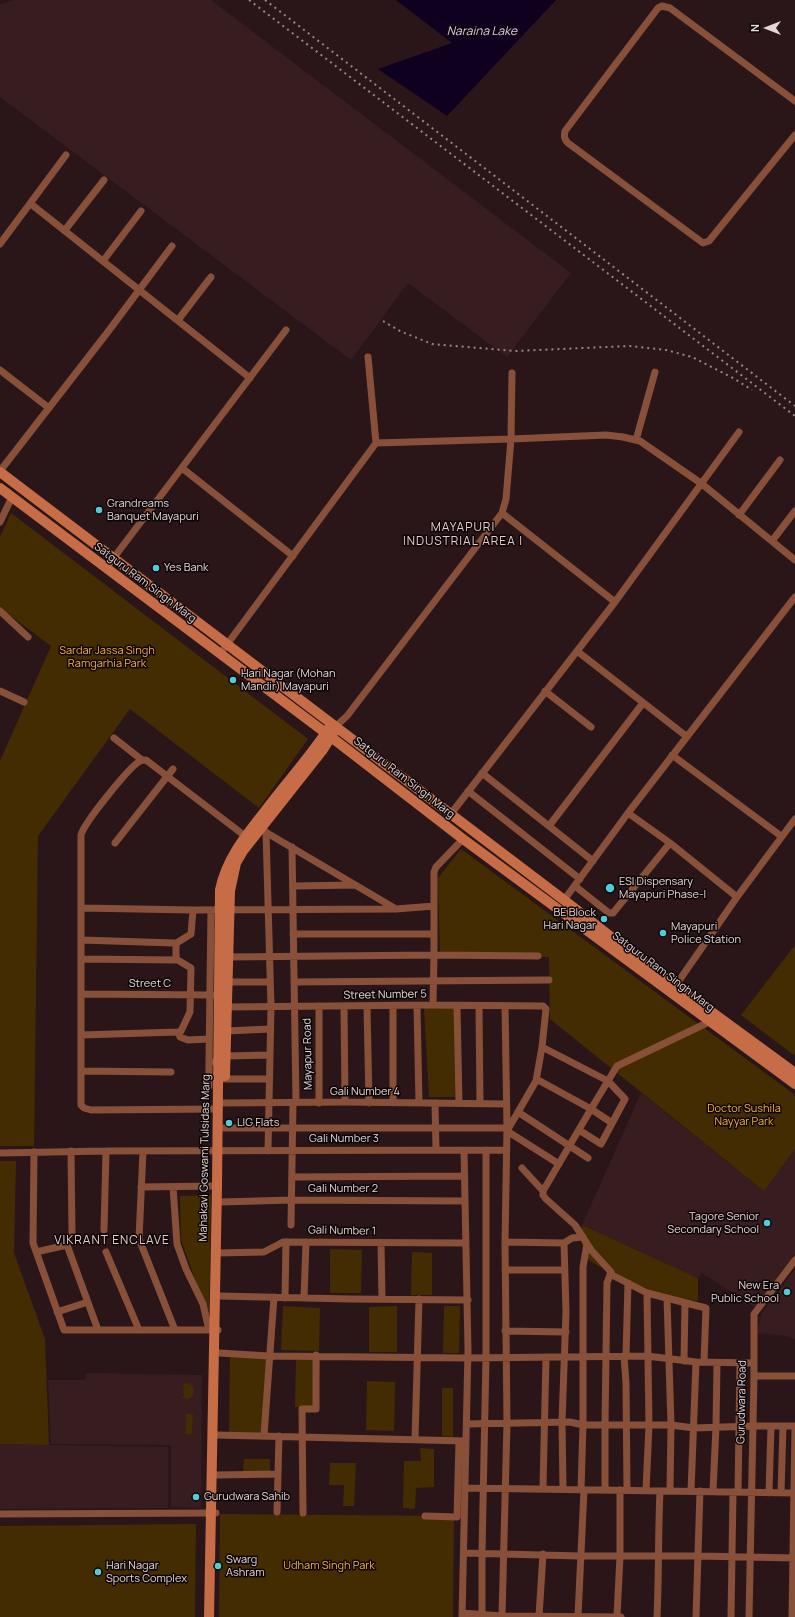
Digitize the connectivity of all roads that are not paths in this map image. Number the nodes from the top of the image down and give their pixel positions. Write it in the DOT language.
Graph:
graph roads {
  1 [pos="795,101"];
  2 [pos="795,135"];
  3 [pos="66,155"];
  4 [pos="104,180"];
  5 [pos="31,204"];
  6 [pos="141,211"];
  7 [pos="65,230"];
  8 [pos="0,244"];
  9 [pos="172,246"];
  10 [pos="103,260"];
  11 [pos="211,277"];
  12 [pos="140,289"];
  13 [pos="178,320"];
  14 [pos="286,330"];
  15 [pos="368,357"];
  16 [pos="0,370"];
  17 [pos="655,372"];
  18 [pos="512,373"];
  19 [pos="250,378"];
  20 [pos="49,408"];
  21 [pos="739,432"];
  22 [pos="511,439"];
  23 [pos="636,440"];
  24 [pos="376,443"];
  25 [pos="780,460"];
  26 [pos="182,468"];
  27 [pos="0,472"];
  28 [pos="702,484"];
  29 [pos="0,488"];
  30 [pos="12,497"];
  31 [pos="795,511"];
  32 [pos="502,514"];
  33 [pos="739,515"];
  34 [pos="0,522"];
  35 [pos="772,541"];
  36 [pos="293,556"];
  37 [pos="114,558"];
  38 [pos="795,560"];
  39 [pos="106,568"];
  40 [pos="795,597"];
  41 [pos="615,602"];
  42 [pos="0,611"];
  43 [pos="28,637"];
  44 [pos="228,644"];
  45 [pos="577,651"];
  46 [pos="220,654"];
  47 [pos="0,691"];
  48 [pos="545,691"];
  49 [pos="24,702"];
  50 [pos="643,703"];
  51 [pos="591,727"];
  52 [pos="333,730"];
  53 [pos="686,736"];
  54 [pos="114,738"];
  55 [pos="672,755"];
  56 [pos="142,760"];
  57 [pos="173,768"];
  58 [pos="482,773"];
  59 [pos="168,776"];
  60 [pos="468,791"];
  61 [pos="628,813"];
  62 [pos="450,815"];
  63 [pos="795,819"];
  64 [pos="549,826"];
  65 [pos="263,831"];
  66 [pos="245,836"];
  67 [pos="781,836"];
  68 [pos="463,839"];
  69 [pos="115,843"];
  70 [pos="670,843"];
  71 [pos="292,847"];
  72 [pos="593,861"];
  73 [pos="580,879"];
  74 [pos="355,885"];
  75 [pos="293,886"];
  76 [pos="574,886"];
  77 [pos="737,896"];
  78 [pos="564,900"];
  79 [pos="434,906"];
  80 [pos="81,908"];
  81 [pos="268,909"];
  82 [pos="293,909"];
  83 [pos="396,909"];
  84 [pos="193,910"];
  85 [pos="220,910"];
  86 [pos="293,934"];
  87 [pos="434,934"];
  88 [pos="81,940"];
  89 [pos="175,944"];
  90 [pos="434,956"];
  91 [pos="538,956"];
  92 [pos="270,957"];
  93 [pos="294,957"];
  94 [pos="228,958"];
  95 [pos="81,959"];
  96 [pos="176,959"];
  97 [pos="549,980"];
  98 [pos="227,982"];
  99 [pos="270,982"];
  100 [pos="294,982"];
  101 [pos="434,982"];
  102 [pos="676,985"];
  103 [pos="81,994"];
  104 [pos="191,995"];
  105 [pos="218,995"];
  106 [pos="433,1005"];
  107 [pos="318,1006"];
  108 [pos="367,1006"];
  109 [pos="393,1006"];
  110 [pos="417,1006"];
  111 [pos="457,1006"];
  112 [pos="478,1006"];
  113 [pos="505,1006"];
  114 [pos="227,1007"];
  115 [pos="271,1007"];
  116 [pos="295,1007"];
  117 [pos="344,1007"];
  118 [pos="709,1022"];
  119 [pos="270,1029"];
  120 [pos="226,1030"];
  121 [pos="178,1032"];
  122 [pos="81,1035"];
  123 [pos="209,1039"];
  124 [pos="542,1047"];
  125 [pos="270,1055"];
  126 [pos="218,1060"];
  127 [pos="81,1071"];
  128 [pos="171,1072"];
  129 [pos="795,1073"];
  130 [pos="225,1079"];
  131 [pos="269,1080"];
  132 [pos="536,1081"];
  133 [pos="608,1081"];
  134 [pos="795,1084"];
  135 [pos="209,1086"];
  136 [pos="294,1102"];
  137 [pos="320,1102"];
  138 [pos="345,1102"];
  139 [pos="269,1103"];
  140 [pos="368,1103"];
  141 [pos="393,1103"];
  142 [pos="419,1103"];
  143 [pos="435,1103"];
  144 [pos="459,1103"];
  145 [pos="480,1103"];
  146 [pos="506,1104"];
  147 [pos="221,1106"];
  148 [pos="591,1109"];
  149 [pos="518,1112"];
  150 [pos="612,1122"];
  151 [pos="224,1128"];
  152 [pos="435,1128"];
  153 [pos="268,1129"];
  154 [pos="293,1129"];
  155 [pos="507,1129"];
  156 [pos="579,1130"];
  157 [pos="570,1146"];
  158 [pos="143,1150"];
  159 [pos="436,1150"];
  160 [pos="464,1150"];
  161 [pos="486,1150"];
  162 [pos="506,1150"];
  163 [pos="71,1151"];
  164 [pos="106,1151"];
  165 [pos="220,1151"];
  166 [pos="268,1151"];
  167 [pos="293,1151"];
  168 [pos="34,1152"];
  169 [pos="0,1153"];
  170 [pos="588,1158"];
  171 [pos="559,1164"];
  172 [pos="522,1168"];
  173 [pos="292,1176"];
  174 [pos="464,1176"];
  175 [pos="217,1186"];
  176 [pos="141,1187"];
  177 [pos="173,1187"];
  178 [pos="543,1191"];
  179 [pos="292,1200"];
  180 [pos="464,1201"];
  181 [pos="221,1202"];
  182 [pos="291,1225"];
  183 [pos="104,1230"];
  184 [pos="72,1233"];
  185 [pos="583,1237"];
  186 [pos="286,1242"];
  187 [pos="306,1242"];
  188 [pos="505,1242"];
  189 [pos="381,1243"];
  190 [pos="466,1243"];
  191 [pos="564,1243"];
  192 [pos="587,1244"];
  193 [pos="36,1252"];
  194 [pos="106,1252"];
  195 [pos="218,1252"];
  196 [pos="795,1260"];
  197 [pos="505,1270"];
  198 [pos="564,1270"];
  199 [pos="610,1274"];
  200 [pos="628,1283"];
  201 [pos="647,1293"];
  202 [pos="220,1296"];
  203 [pos="274,1298"];
  204 [pos="285,1298"];
  205 [pos="304,1298"];
  206 [pos="667,1298"];
  207 [pos="382,1299"];
  208 [pos="420,1300"];
  209 [pos="468,1300"];
  210 [pos="88,1302"];
  211 [pos="685,1303"];
  212 [pos="57,1312"];
  213 [pos="98,1330"];
  214 [pos="139,1330"];
  215 [pos="175,1330"];
  216 [pos="214,1330"];
  217 [pos="506,1331"];
  218 [pos="566,1332"];
  219 [pos="219,1354"];
  220 [pos="269,1356"];
  221 [pos="316,1356"];
  222 [pos="625,1356"];
  223 [pos="647,1356"];
  224 [pos="417,1357"];
  225 [pos="506,1357"];
  226 [pos="546,1357"];
  227 [pos="564,1357"];
  228 [pos="583,1357"];
  229 [pos="606,1357"];
  230 [pos="468,1358"];
  231 [pos="486,1358"];
  232 [pos="668,1359"];
  233 [pos="684,1361"];
  234 [pos="696,1362"];
  235 [pos="704,1362"];
  236 [pos="717,1363"];
  237 [pos="740,1363"];
  238 [pos="754,1363"];
  239 [pos="754,1376"];
  240 [pos="795,1376"];
  241 [pos="562,1422"];
  242 [pos="507,1423"];
  243 [pos="543,1423"];
  244 [pos="466,1424"];
  245 [pos="485,1424"];
  246 [pos="605,1424"];
  247 [pos="583,1425"];
  248 [pos="627,1425"];
  249 [pos="671,1425"];
  250 [pos="649,1426"];
  251 [pos="738,1426"];
  252 [pos="753,1426"];
  253 [pos="771,1426"];
  254 [pos="782,1426"];
  255 [pos="795,1426"];
  256 [pos="716,1427"];
  257 [pos="694,1428"];
  258 [pos="218,1435"];
  259 [pos="264,1435"];
  260 [pos="279,1436"];
  261 [pos="302,1436"];
  262 [pos="416,1439"];
  263 [pos="463,1441"];
  264 [pos="278,1474"];
  265 [pos="217,1475"];
  266 [pos="466,1488"];
  267 [pos="483,1488"];
  268 [pos="543,1488"];
  269 [pos="506,1489"];
  270 [pos="563,1489"];
  271 [pos="582,1490"];
  272 [pos="605,1490"];
  273 [pos="623,1490"];
  274 [pos="646,1490"];
  275 [pos="660,1491"];
  276 [pos="670,1491"];
  277 [pos="691,1491"];
  278 [pos="700,1491"];
  279 [pos="713,1491"];
  280 [pos="735,1492"];
  281 [pos="752,1493"];
  282 [pos="769,1493"];
  283 [pos="781,1493"];
  284 [pos="794,1493"];
  285 [pos="277,1512"];
  286 [pos="214,1513"];
  287 [pos="303,1513"];
  288 [pos="0,1514"];
  289 [pos="425,1516"];
  290 [pos="464,1553"];
  291 [pos="482,1553"];
  292 [pos="504,1553"];
  293 [pos="543,1554"];
  294 [pos="580,1556"];
  295 [pos="620,1556"];
  296 [pos="660,1556"];
  297 [pos="699,1556"];
  298 [pos="732,1557"];
  299 [pos="752,1558"];
  300 [pos="794,1558"];
  301 [pos="482,1614"];
  302 [pos="462,1615"];
  303 [pos="540,1616"];
  304 [pos="578,1616"];
  305 [pos="209,1617"];
  306 [pos="216,1617"];
  307 [pos="502,1617"];
  308 [pos="619,1617"];
  309 [pos="657,1617"];
  310 [pos="696,1617"];
  311 [pos="731,1617"];
  312 [pos="749,1617"];
  313 [pos="792,1617"];
  1 -- 2 [label="street"];
  3 -- 5 [label="street"];
  4 -- 7 [label="street"];
  5 -- 7 [label="street"];
  5 -- 8 [label="street"];
  6 -- 10 [label="street"];
  7 -- 10 [label="street"];
  9 -- 12 [label="street"];
  10 -- 12 [label="street"];
  11 -- 13 [label="street"];
  12 -- 13 [label="street"];
  12 -- 20 [label="street"];
  13 -- 19 [label="street"];
  14 -- 19 [label="street"];
  15 -- 24 [label="street"];
  16 -- 20 [label="street"];
  17 -- 23 [label="street"];
  18 -- 22 [label="street"];
  19 -- 26 [label="street"];
  20 -- 27 [label="street"];
  21 -- 28 [label="street"];
  22 -- 23 [label="street"];
  22 -- 24 [label="street"];
  22 -- 32 [label="street"];
  23 -- 28 [label="street"];
  24 -- 36 [label="street"];
  25 -- 33 [label="street"];
  26 -- 36 [label="street"];
  26 -- 37 [label="street"];
  27 -- 37 [label="main road, Satguru Ram Singh Marg"];
  28 -- 33 [label="street"];
  28 -- 41 [label="street"];
  29 -- 30 [label="main road, Satguru Ram Singh Marg"];
  30 -- 34 [label="street"];
  30 -- 39 [label="main road, Satguru Ram Singh Marg"];
  31 -- 35 [label="street"];
  32 -- 41 [label="street"];
  32 -- 52 [label="street"];
  33 -- 35 [label="street"];
  35 -- 38 [label="street"];
  36 -- 44 [label="street"];
  37 -- 39 [label="street"];
  37 -- 44 [label="main road, Satguru Ram Singh Marg"];
  39 -- 46 [label="main road, Satguru Ram Singh Marg"];
  40 -- 53 [label="street"];
  41 -- 45 [label="street"];
  42 -- 43 [label="street"];
  44 -- 46 [label="street"];
  44 -- 52 [label="main road, Satguru Ram Singh Marg"];
  45 -- 48 [label="street"];
  45 -- 50 [label="street"];
  46 -- 52 [label="main road, Satguru Ram Singh Marg"];
  47 -- 49 [label="street"];
  48 -- 51 [label="street"];
  48 -- 58 [label="street"];
  50 -- 53 [label="street"];
  50 -- 64 [label="street"];
  52 -- 62 [label="main road, Satguru Ram Singh Marg"];
  52 -- 65 [label="main road, Mahakavi Goswami Tulsidas Marg"];
  52 -- 66 [label="main road, Mahakavi Goswami Tulsidas Marg"];
  52 -- 68 [label="main road, Satguru Ram Singh Marg"];
  53 -- 55 [label="street"];
  54 -- 56 [label="street"];
  55 -- 61 [label="street"];
  55 -- 67 [label="street"];
  56 -- 59 [label="street"];
  56 -- 80 [label="street"];
  57 -- 59 [label="street"];
  58 -- 60 [label="street"];
  58 -- 64 [label="street"];
  59 -- 66 [label="street"];
  59 -- 69 [label="street"];
  60 -- 62 [label="street"];
  60 -- 73 [label="street"];
  61 -- 70 [label="street"];
  61 -- 72 [label="street"];
  62 -- 78 [label="main road, Satguru Ram Singh Marg"];
  63 -- 67 [label="street"];
  64 -- 72 [label="street"];
  65 -- 71 [label="street"];
  65 -- 81 [label="street"];
  65 -- 85 [label="main road, Mahakavi Goswami Tulsidas Marg"];
  66 -- 85 [label="main road, Mahakavi Goswami Tulsidas Marg"];
  67 -- 77 [label="street"];
  68 -- 79 [label="street"];
  68 -- 118 [label="main road, Satguru Ram Singh Marg"];
  70 -- 76 [label="street"];
  70 -- 77 [label="street"];
  71 -- 74 [label="street"];
  71 -- 75 [label="street"];
  72 -- 73 [label="street"];
  73 -- 76 [label="street"];
  74 -- 75 [label="street"];
  74 -- 83 [label="street"];
  75 -- 82 [label="street"];
  76 -- 78 [label="street"];
  77 -- 102 [label="street"];
  78 -- 102 [label="main road, Satguru Ram Singh Marg"];
  79 -- 83 [label="street"];
  79 -- 87 [label="street"];
  80 -- 84 [label="street"];
  80 -- 88 [label="street"];
  81 -- 82 [label="street"];
  81 -- 85 [label="street"];
  81 -- 92 [label="street"];
  82 -- 83 [label="street"];
  82 -- 86 [label="street"];
  84 -- 85 [label="street"];
  84 -- 89 [label="street"];
  85 -- 94 [label="main road, Mahakavi Goswami Tulsidas Marg"];
  85 -- 105 [label="main road, Mahakavi Goswami Tulsidas Marg"];
  86 -- 87 [label="street"];
  86 -- 93 [label="street"];
  87 -- 90 [label="street"];
  88 -- 89 [label="street"];
  88 -- 95 [label="street"];
  89 -- 96 [label="street"];
  90 -- 91 [label="street"];
  90 -- 93 [label="street"];
  90 -- 101 [label="street"];
  92 -- 93 [label="street"];
  92 -- 94 [label="street"];
  92 -- 99 [label="street"];
  93 -- 100 [label="street"];
  94 -- 98 [label="main road, Mahakavi Goswami Tulsidas Marg"];
  95 -- 96 [label="street"];
  95 -- 103 [label="street"];
  96 -- 104 [label="street"];
  97 -- 101 [label="street"];
  98 -- 99 [label="street"];
  98 -- 105 [label="main road, Mahakavi Goswami Tulsidas Marg"];
  99 -- 115 [label="street"];
  100 -- 101 [label="street"];
  100 -- 116 [label="street"];
  101 -- 106 [label="street"];
  102 -- 129 [label="main road, Satguru Ram Singh Marg"];
  103 -- 104 [label="street, Street C"];
  103 -- 122 [label="street"];
  104 -- 105 [label="street, Street C"];
  104 -- 121 [label="street"];
  105 -- 114 [label="main road, Mahakavi Goswami Tulsidas Marg"];
  105 -- 123 [label="street"];
  105 -- 126 [label="main road, Mahakavi Goswami Tulsidas Marg"];
  106 -- 110 [label="street, Street Number 5"];
  106 -- 111 [label="street, Street Number 5"];
  107 -- 116 [label="street, Street Number 5"];
  107 -- 117 [label="street, Street Number 5"];
  107 -- 137 [label="street, Mayapur Road"];
  108 -- 109 [label="street, Street Number 5"];
  108 -- 117 [label="street, Street Number 5"];
  108 -- 140 [label="street"];
  109 -- 110 [label="street, Street Number 5"];
  109 -- 141 [label="street"];
  110 -- 142 [label="street"];
  111 -- 112 [label="street, Street Number 5"];
  111 -- 144 [label="street"];
  112 -- 113 [label="street, Street Number 5"];
  112 -- 145 [label="street"];
  113 -- 124 [label="street, Street Number 5"];
  113 -- 146 [label="street"];
  114 -- 115 [label="street, Street Number 5"];
  114 -- 120 [label="main road, Mahakavi Goswami Tulsidas Marg"];
  115 -- 116 [label="street, Street Number 5"];
  115 -- 119 [label="street"];
  116 -- 136 [label="street"];
  117 -- 138 [label="street"];
  118 -- 133 [label="street"];
  118 -- 134 [label="main road, Satguru Ram Singh Marg"];
  119 -- 120 [label="street"];
  119 -- 125 [label="street"];
  120 -- 126 [label="main road, Mahakavi Goswami Tulsidas Marg"];
  121 -- 122 [label="street"];
  121 -- 123 [label="street"];
  122 -- 127 [label="street"];
  123 -- 126 [label="street"];
  124 -- 132 [label="street"];
  124 -- 133 [label="street"];
  125 -- 126 [label="street"];
  125 -- 131 [label="street"];
  126 -- 130 [label="main road, Mahakavi Goswami Tulsidas Marg"];
  126 -- 135 [label="street"];
  126 -- 147 [label="main road, Mahakavi Goswami Tulsidas Marg"];
  127 -- 128 [label="street"];
  127 -- 147 [label="street, Gali Number 4"];
  130 -- 131 [label="street"];
  130 -- 147 [label="main road, Mahakavi Goswami Tulsidas Marg"];
  131 -- 139 [label="street"];
  132 -- 148 [label="street"];
  132 -- 149 [label="street"];
  133 -- 148 [label="street"];
  133 -- 150 [label="street"];
  136 -- 137 [label="street, Gali Number 4"];
  136 -- 139 [label="street, Gali Number 4"];
  136 -- 154 [label="street"];
  137 -- 138 [label="street, Gali Number 4"];
  138 -- 140 [label="street, Gali Number 4"];
  139 -- 147 [label="street, Gali Number 4"];
  139 -- 153 [label="street"];
  140 -- 141 [label="street, Gali Number 4"];
  141 -- 142 [label="street, Gali Number 4"];
  142 -- 143 [label="street, Gali Number 4"];
  143 -- 144 [label="street, Gali Number 4"];
  143 -- 152 [label="street"];
  144 -- 145 [label="street, Gali Number 4"];
  145 -- 146 [label="street, Gali Number 4"];
  146 -- 155 [label="street"];
  147 -- 151 [label="main road, Mahakavi Goswami Tulsidas Marg"];
  147 -- 165 [label="main road, Mahakavi Goswami Tulsidas Marg"];
  148 -- 150 [label="street"];
  148 -- 156 [label="street"];
  149 -- 155 [label="street"];
  149 -- 157 [label="street"];
  150 -- 156 [label="street"];
  151 -- 153 [label="street"];
  151 -- 165 [label="main road, Mahakavi Goswami Tulsidas Marg"];
  152 -- 154 [label="street"];
  152 -- 155 [label="street"];
  152 -- 159 [label="street"];
  153 -- 154 [label="street"];
  153 -- 166 [label="street"];
  154 -- 167 [label="street"];
  155 -- 162 [label="street"];
  155 -- 171 [label="street"];
  156 -- 157 [label="street"];
  157 -- 170 [label="street"];
  157 -- 171 [label="street"];
  158 -- 164 [label="street, Gali Number 3"];
  158 -- 165 [label="street, Gali Number 3"];
  158 -- 176 [label="street"];
  159 -- 160 [label="street, Gali Number 3"];
  159 -- 167 [label="street, Gali Number 3"];
  160 -- 161 [label="street, Gali Number 3"];
  160 -- 174 [label="street"];
  161 -- 162 [label="street, Gali Number 3"];
  161 -- 231 [label="street"];
  162 -- 188 [label="street"];
  163 -- 164 [label="street, Gali Number 3"];
  163 -- 168 [label="street, Gali Number 3"];
  163 -- 184 [label="street"];
  164 -- 183 [label="street"];
  165 -- 166 [label="street, Gali Number 3"];
  165 -- 175 [label="main road, Mahakavi Goswami Tulsidas Marg"];
  165 -- 181 [label="main road, Mahakavi Goswami Tulsidas Marg"];
  166 -- 167 [label="street, Gali Number 3"];
  167 -- 173 [label="street"];
  168 -- 169 [label="street, Gali Number 3"];
  168 -- 193 [label="street"];
  171 -- 178 [label="street"];
  172 -- 178 [label="street"];
  173 -- 174 [label="street"];
  173 -- 179 [label="street"];
  174 -- 180 [label="street"];
  175 -- 177 [label="street"];
  175 -- 195 [label="main road, Mahakavi Goswami Tulsidas Marg"];
  176 -- 177 [label="street"];
  176 -- 215 [label="street"];
  177 -- 216 [label="street"];
  178 -- 185 [label="street"];
  179 -- 180 [label="street, Gali Number 2"];
  179 -- 181 [label="street, Gali Number 2"];
  179 -- 182 [label="street"];
  180 -- 190 [label="street"];
  181 -- 195 [label="main road, Mahakavi Goswami Tulsidas Marg"];
  185 -- 191 [label="street"];
  185 -- 192 [label="street"];
  186 -- 187 [label="street, Gali Number 1"];
  186 -- 195 [label="street, Gali Number 1"];
  186 -- 204 [label="street"];
  187 -- 189 [label="street, Gali Number 1"];
  187 -- 205 [label="street"];
  188 -- 191 [label="street"];
  188 -- 197 [label="street"];
  189 -- 190 [label="street, Gali Number 1"];
  189 -- 207 [label="street"];
  190 -- 209 [label="street"];
  191 -- 198 [label="street"];
  192 -- 199 [label="street"];
  192 -- 228 [label="street"];
  193 -- 210 [label="street"];
  193 -- 212 [label="street"];
  194 -- 214 [label="street"];
  195 -- 202 [label="main road, Mahakavi Goswami Tulsidas Marg"];
  195 -- 216 [label="main road, Mahakavi Goswami Tulsidas Marg"];
  196 -- 238 [label="street, Gurudwara Road"];
  197 -- 198 [label="street"];
  197 -- 217 [label="street"];
  198 -- 218 [label="street"];
  199 -- 200 [label="street"];
  199 -- 229 [label="street"];
  200 -- 201 [label="street"];
  200 -- 222 [label="street"];
  201 -- 206 [label="street"];
  201 -- 223 [label="street"];
  202 -- 203 [label="street"];
  202 -- 216 [label="main road, Mahakavi Goswami Tulsidas Marg"];
  203 -- 204 [label="street"];
  203 -- 220 [label="street"];
  204 -- 205 [label="street"];
  205 -- 207 [label="street"];
  206 -- 211 [label="street"];
  206 -- 232 [label="street"];
  207 -- 208 [label="street"];
  208 -- 209 [label="street"];
  208 -- 224 [label="street"];
  209 -- 230 [label="street"];
  210 -- 212 [label="street"];
  210 -- 213 [label="street"];
  211 -- 233 [label="street"];
  211 -- 235 [label="street"];
  212 -- 213 [label="street"];
  213 -- 214 [label="street"];
  214 -- 215 [label="street"];
  215 -- 216 [label="street"];
  216 -- 219 [label="main road, Mahakavi Goswami Tulsidas Marg"];
  216 -- 286 [label="main road, Mahakavi Goswami Tulsidas Marg"];
  217 -- 218 [label="street"];
  217 -- 225 [label="street"];
  218 -- 227 [label="street"];
  219 -- 220 [label="street"];
  219 -- 258 [label="main road, Mahakavi Goswami Tulsidas Marg"];
  220 -- 221 [label="street"];
  220 -- 259 [label="street"];
  221 -- 224 [label="street"];
  221 -- 261 [label="street"];
  222 -- 223 [label="street"];
  222 -- 229 [label="street"];
  222 -- 248 [label="street"];
  223 -- 232 [label="street"];
  223 -- 250 [label="street"];
  224 -- 230 [label="street"];
  224 -- 262 [label="street"];
  225 -- 226 [label="street"];
  225 -- 231 [label="street"];
  225 -- 242 [label="street"];
  226 -- 227 [label="street"];
  226 -- 243 [label="street"];
  227 -- 228 [label="street"];
  227 -- 241 [label="street"];
  228 -- 229 [label="street"];
  228 -- 247 [label="street"];
  229 -- 246 [label="street"];
  230 -- 231 [label="street"];
  230 -- 244 [label="street"];
  231 -- 245 [label="street"];
  232 -- 233 [label="street"];
  232 -- 249 [label="street"];
  233 -- 234 [label="street"];
  234 -- 235 [label="street"];
  234 -- 257 [label="street"];
  235 -- 236 [label="street"];
  236 -- 237 [label="street"];
  236 -- 256 [label="street"];
  237 -- 238 [label="street"];
  237 -- 251 [label="street"];
  238 -- 239 [label="street, Gurudwara Road"];
  239 -- 240 [label="street"];
  239 -- 252 [label="street, Gurudwara Road"];
  241 -- 243 [label="street"];
  241 -- 247 [label="street"];
  241 -- 270 [label="street"];
  242 -- 243 [label="street"];
  242 -- 245 [label="street"];
  242 -- 269 [label="street"];
  243 -- 268 [label="street"];
  244 -- 245 [label="street"];
  244 -- 263 [label="street"];
  245 -- 267 [label="street"];
  246 -- 247 [label="street"];
  246 -- 248 [label="street"];
  246 -- 272 [label="street"];
  247 -- 271 [label="street"];
  248 -- 250 [label="street"];
  248 -- 273 [label="street"];
  249 -- 250 [label="street"];
  249 -- 257 [label="street"];
  249 -- 276 [label="street"];
  250 -- 274 [label="street"];
  251 -- 252 [label="street"];
  251 -- 256 [label="street"];
  251 -- 280 [label="street"];
  252 -- 253 [label="street"];
  252 -- 281 [label="street, Gurudwara Road"];
  253 -- 254 [label="street"];
  253 -- 282 [label="street"];
  254 -- 255 [label="street"];
  254 -- 283 [label="street"];
  255 -- 284 [label="street"];
  256 -- 257 [label="street"];
  256 -- 279 [label="street"];
  257 -- 277 [label="street"];
  258 -- 259 [label="street"];
  258 -- 265 [label="main road, Mahakavi Goswami Tulsidas Marg"];
  259 -- 260 [label="street"];
  260 -- 261 [label="street"];
  260 -- 264 [label="street"];
  261 -- 262 [label="street"];
  261 -- 287 [label="street"];
  262 -- 263 [label="street"];
  263 -- 266 [label="street"];
  263 -- 289 [label="street"];
  264 -- 265 [label="street"];
  264 -- 285 [label="street"];
  265 -- 286 [label="main road, Mahakavi Goswami Tulsidas Marg"];
  266 -- 267 [label="street"];
  266 -- 290 [label="street"];
  267 -- 269 [label="street"];
  267 -- 291 [label="street"];
  268 -- 269 [label="street"];
  268 -- 270 [label="street"];
  269 -- 292 [label="street"];
  270 -- 271 [label="street"];
  271 -- 272 [label="street"];
  271 -- 294 [label="street"];
  272 -- 273 [label="street"];
  273 -- 274 [label="street"];
  273 -- 295 [label="street"];
  274 -- 275 [label="street"];
  275 -- 276 [label="street"];
  275 -- 296 [label="street"];
  276 -- 277 [label="street"];
  277 -- 278 [label="street"];
  278 -- 279 [label="street"];
  278 -- 297 [label="street"];
  279 -- 280 [label="street"];
  280 -- 281 [label="street"];
  280 -- 298 [label="street"];
  281 -- 282 [label="street"];
  281 -- 299 [label="street, Gurudwara Road"];
  282 -- 283 [label="street"];
  283 -- 284 [label="street"];
  284 -- 300 [label="street"];
  286 -- 288 [label="street"];
  286 -- 305 [label="main road, Mahakavi Goswami Tulsidas Marg"];
  286 -- 306 [label="main road, Mahakavi Goswami Tulsidas Marg"];
  290 -- 291 [label="street"];
  290 -- 302 [label="street"];
  291 -- 292 [label="street"];
  291 -- 301 [label="street"];
  292 -- 293 [label="street"];
  292 -- 307 [label="street"];
  293 -- 294 [label="street"];
  293 -- 303 [label="street"];
  294 -- 295 [label="street"];
  294 -- 304 [label="street"];
  295 -- 296 [label="street"];
  295 -- 308 [label="street"];
  296 -- 297 [label="street"];
  296 -- 309 [label="street"];
  297 -- 298 [label="street"];
  297 -- 310 [label="street"];
  298 -- 299 [label="street"];
  298 -- 311 [label="street"];
  299 -- 300 [label="street"];
  299 -- 312 [label="street, Gurudwara Road"];
  300 -- 313 [label="street"];
  301 -- 302 [label="street"];
  301 -- 307 [label="street"];
  303 -- 304 [label="street"];
  303 -- 307 [label="street"];
  304 -- 308 [label="street"];
}
